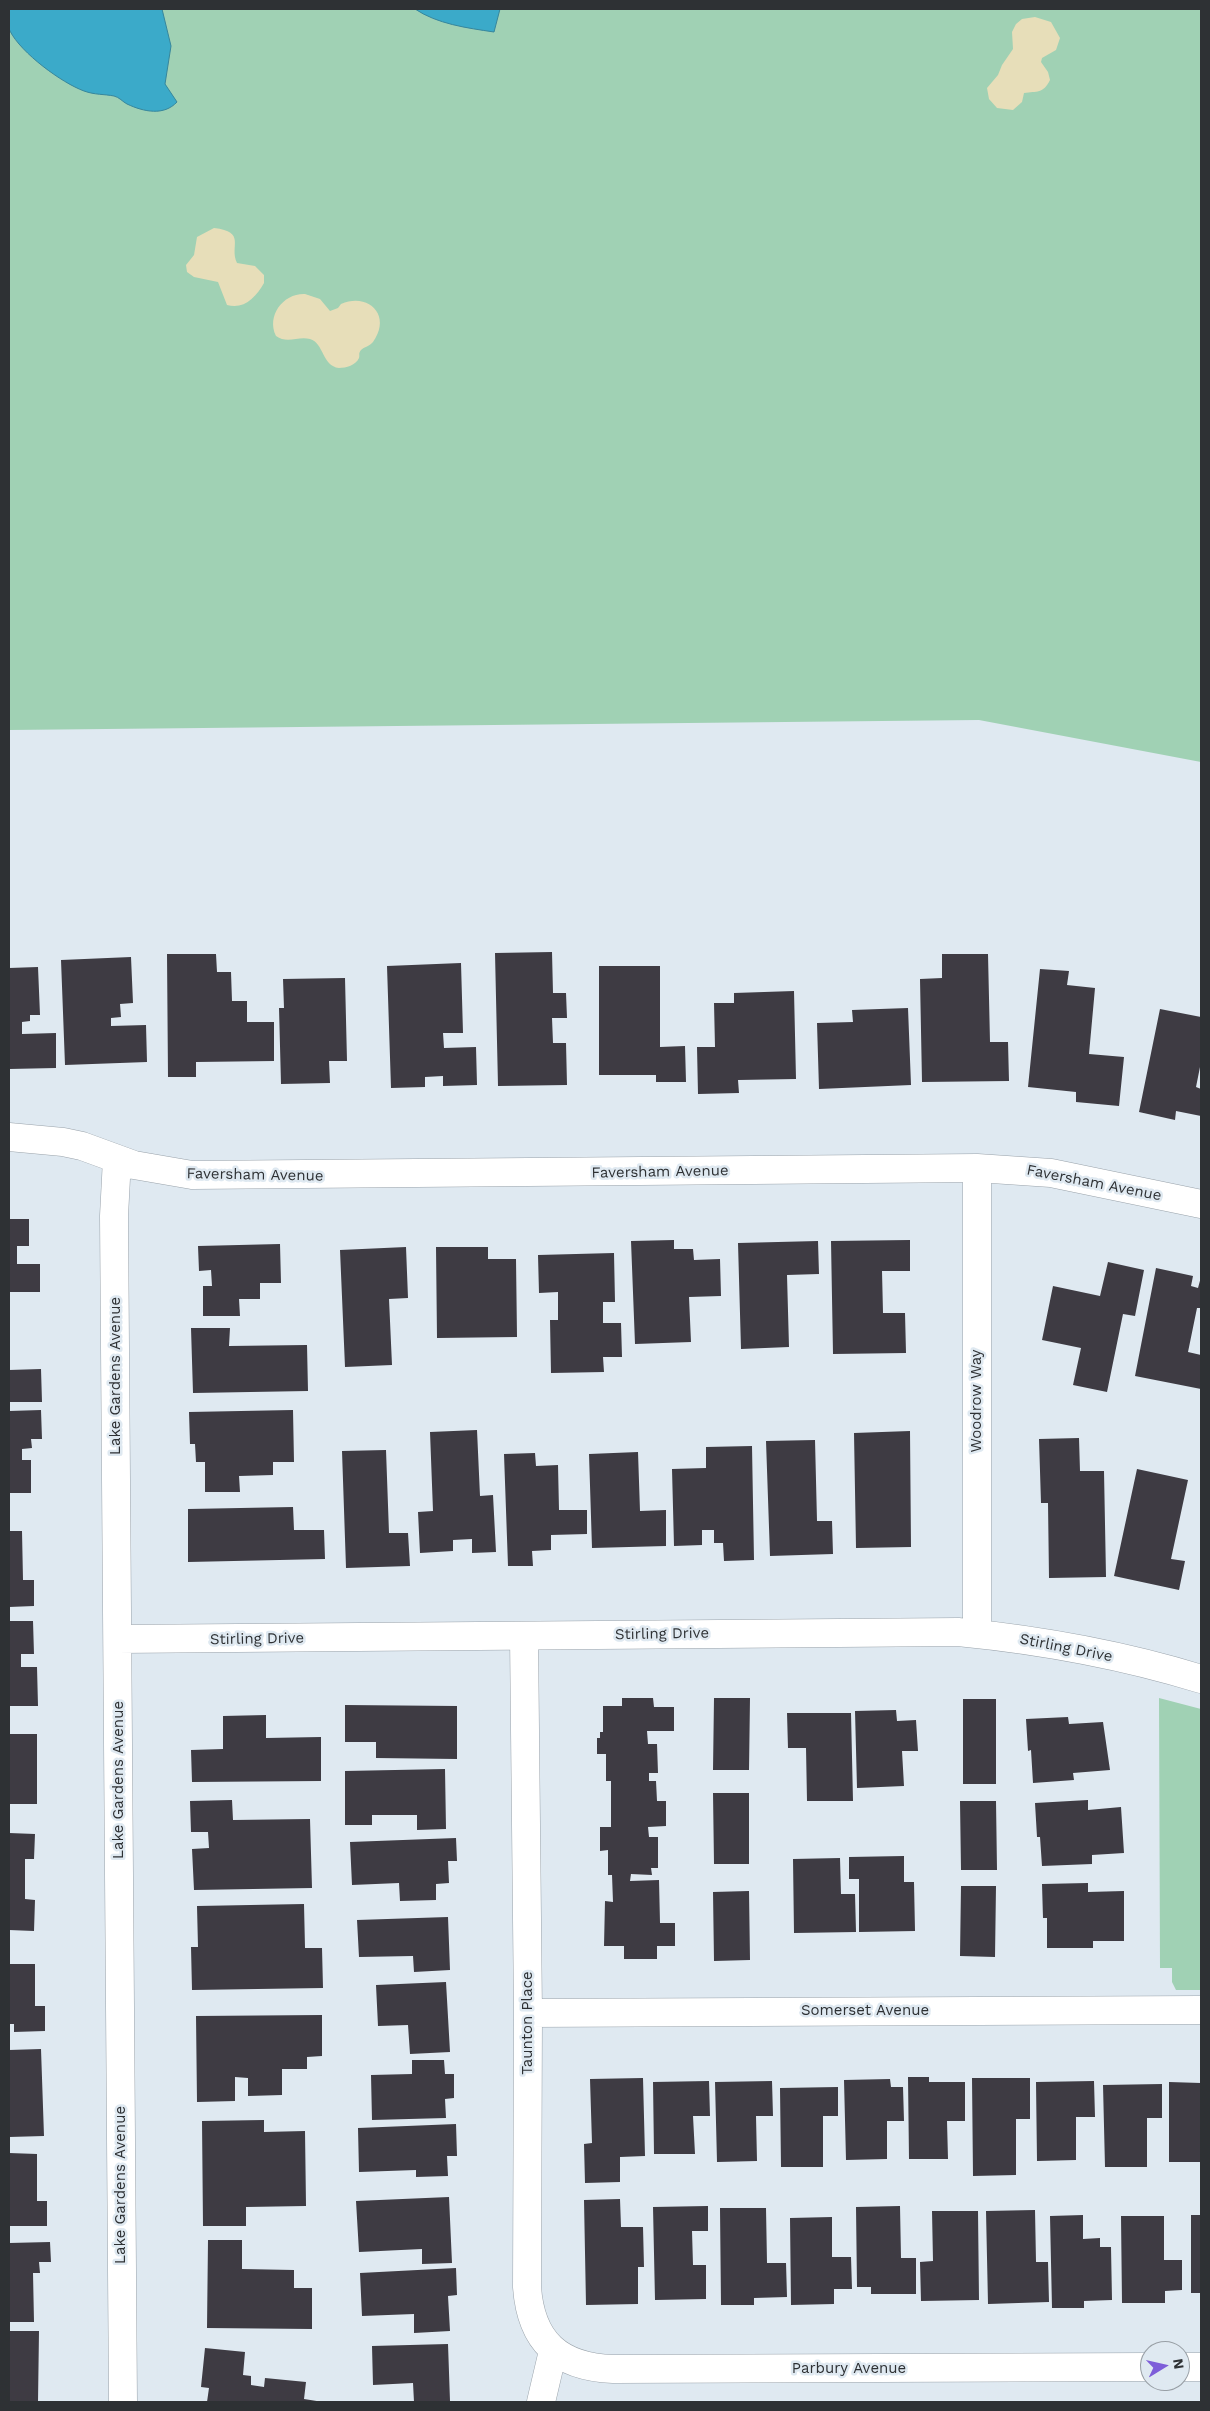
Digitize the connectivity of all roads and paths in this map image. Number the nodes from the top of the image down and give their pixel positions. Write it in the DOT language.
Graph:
graph roads {
  1 [pos="9,1137"];
  2 [pos="117,1159"];
  3 [pos="977,1168"];
  4 [pos="1201,1204"];
  5 [pos="977,1634"];
  6 [pos="524,1636"];
  7 [pos="118,1639"];
  8 [pos="1201,1680"];
  9 [pos="1201,2010"];
  10 [pos="528,2012"];
  11 [pos="553,2351"];
  12 [pos="1140,2367"];
  13 [pos="123,2402"];
  14 [pos="541,2402"];
  1 -- 2 [label="street, Faversham Avenue"];
  2 -- 3 [label="street, Faversham Avenue"];
  2 -- 7 [label="street, Lake Gardens Avenue"];
  3 -- 4 [label="street, Faversham Avenue"];
  3 -- 5 [label="street, Woodrow Way"];
  5 -- 6 [label="street, Stirling Drive"];
  5 -- 8 [label="street, Stirling Drive"];
  6 -- 7 [label="street, Stirling Drive"];
  6 -- 10 [label="street, Taunton Place"];
  7 -- 13 [label="street, Lake Gardens Avenue"];
  9 -- 10 [label="street, Somerset Avenue"];
  10 -- 11 [label="street, Taunton Place"];
  11 -- 12 [label="street, Parbury Avenue"];
  11 -- 14 [label="street"];
}
